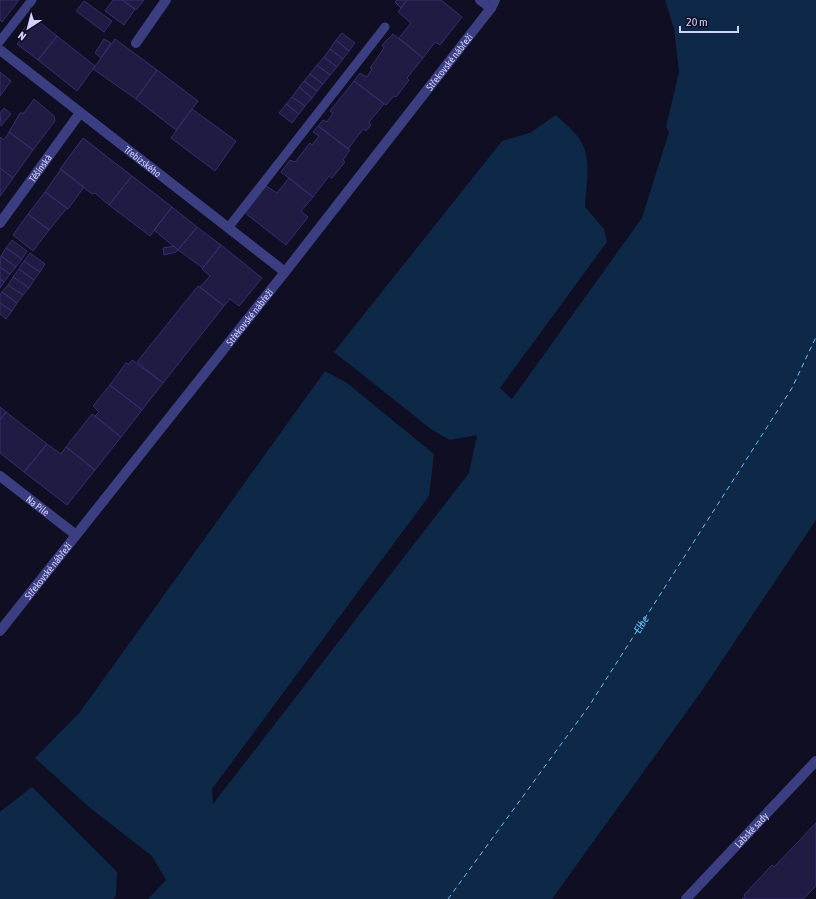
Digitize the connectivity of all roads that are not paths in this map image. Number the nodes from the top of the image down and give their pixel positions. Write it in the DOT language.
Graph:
graph roads {
  1 [pos="32,0"];
  2 [pos="166,0"];
  3 [pos="480,0"];
  4 [pos="493,4"];
  5 [pos="385,27"];
  6 [pos="0,42"];
  7 [pos="136,43"];
  8 [pos="0,50"];
  9 [pos="80,113"];
  10 [pos="0,223"];
  11 [pos="228,228"];
  12 [pos="285,272"];
  13 [pos="0,476"];
  14 [pos="76,535"];
  15 [pos="0,632"];
  16 [pos="816,761"];
  17 [pos="686,899"];
  1 -- 6 [label="lane"];
  2 -- 7 [label="street"];
  3 -- 4 [label="street"];
  4 -- 12 [label="street, Střekovské nábřeží"];
  5 -- 11 [label="lane"];
  8 -- 9 [label="street, Třebízského"];
  9 -- 10 [label="street, Těšínská"];
  9 -- 11 [label="street, Třebízského"];
  11 -- 12 [label="street, Třebízského"];
  12 -- 14 [label="street, Střekovské nábřeží"];
  13 -- 14 [label="street, Na Pile"];
  14 -- 15 [label="street, Střekovské nábřeží"];
  16 -- 17 [label="street, Labské sady"];
}
